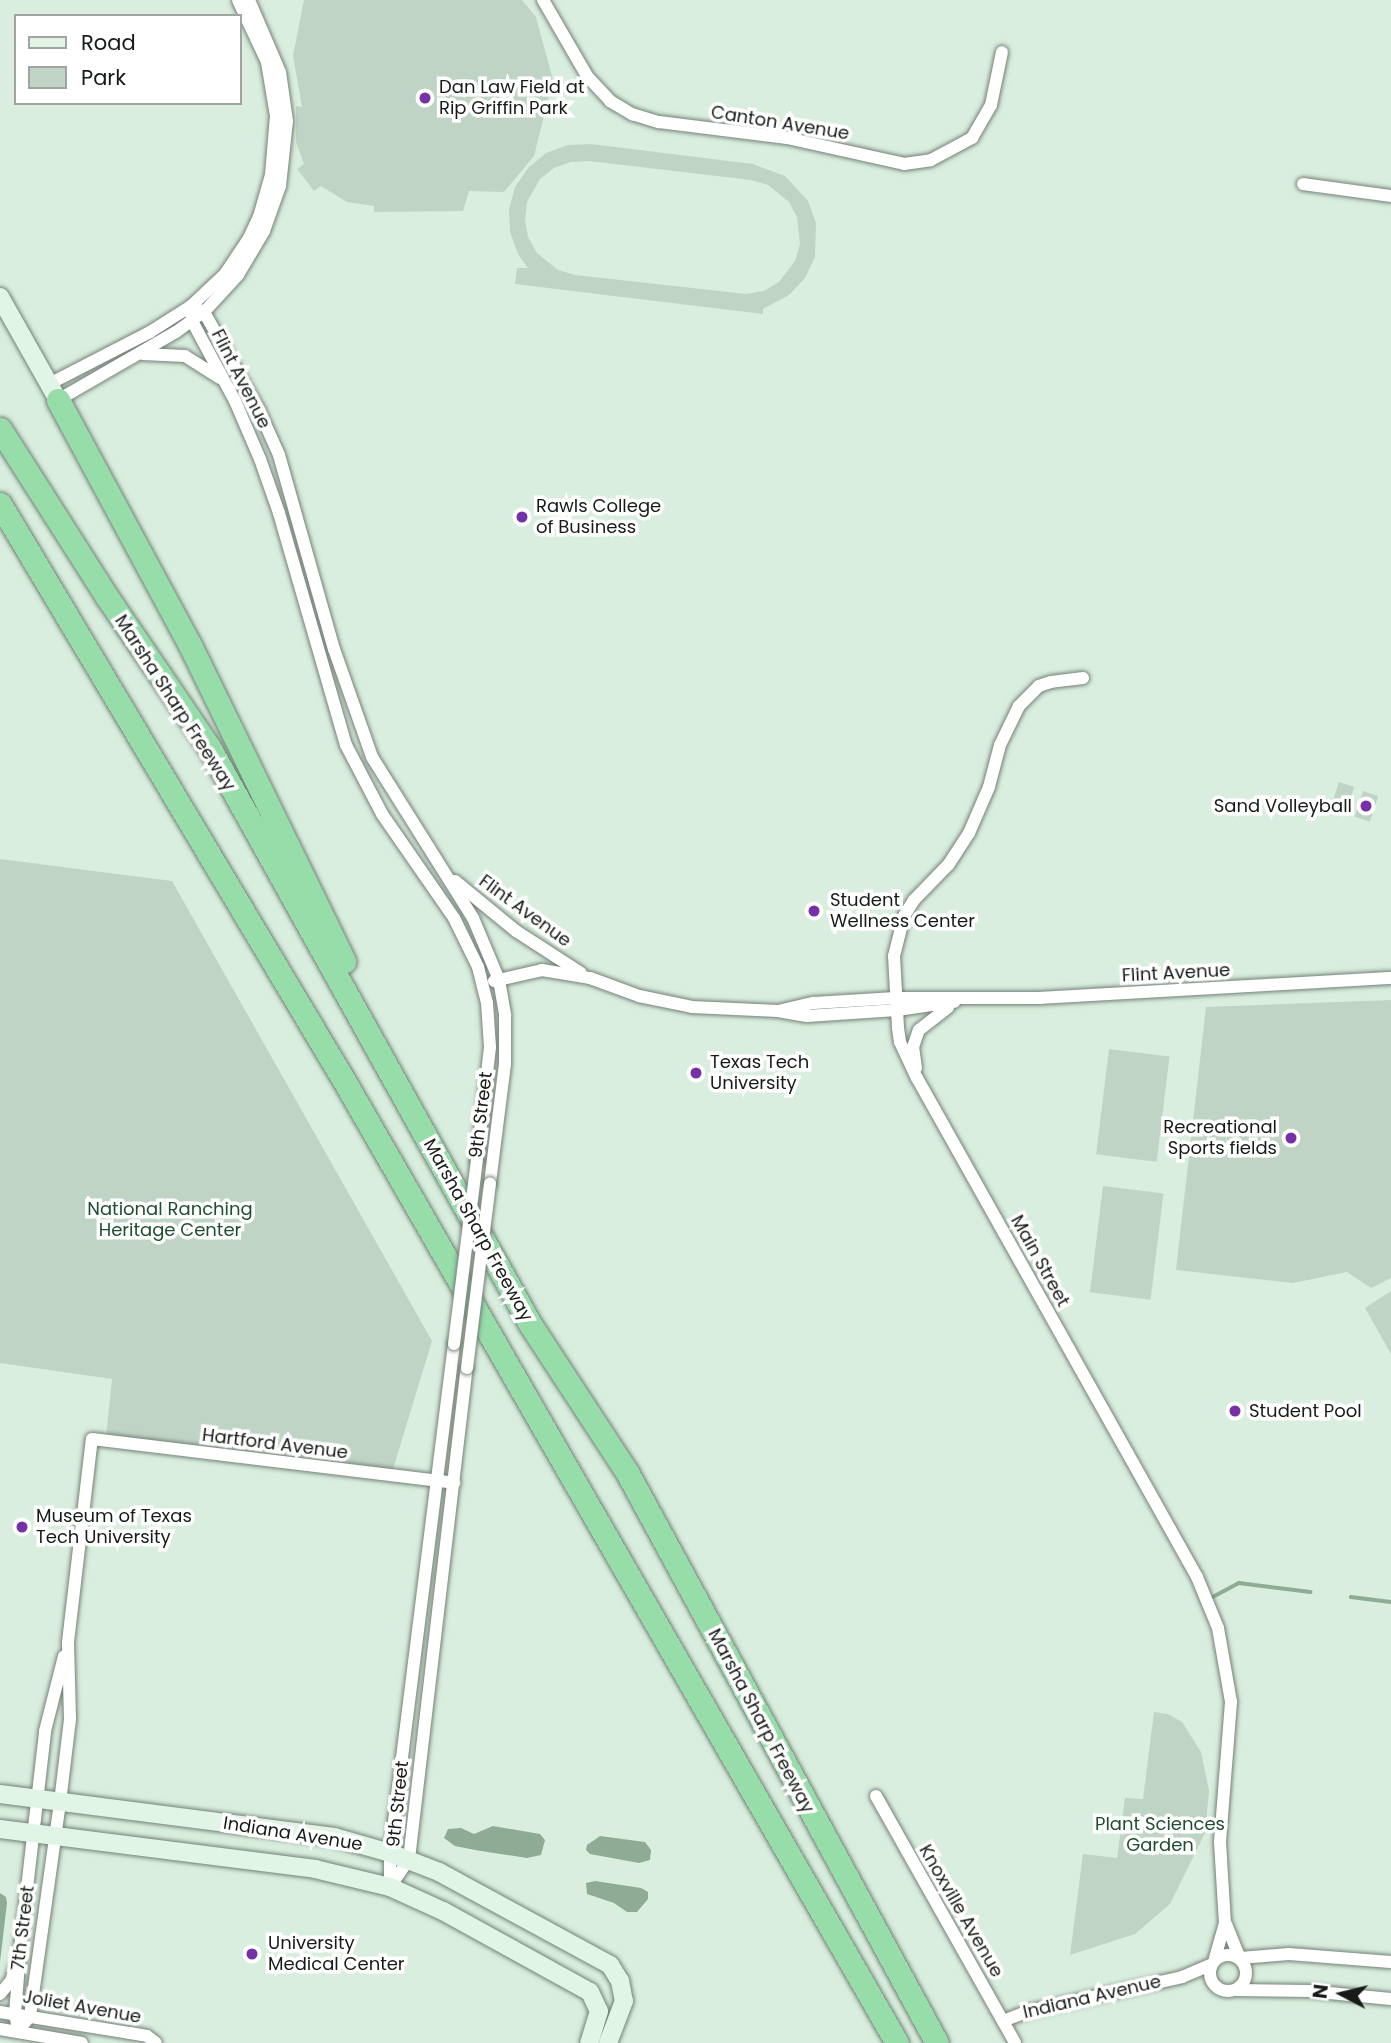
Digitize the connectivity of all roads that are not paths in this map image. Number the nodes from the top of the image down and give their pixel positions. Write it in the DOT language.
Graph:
graph roads {
  1 [pos="238,0"];
  2 [pos="249,0"];
  3 [pos="544,0"];
  4 [pos="1002,52"];
  5 [pos="1303,184"];
  6 [pos="1391,196"];
  7 [pos="0,297"];
  8 [pos="191,306"];
  9 [pos="204,312"];
  10 [pos="192,321"];
  11 [pos="136,355"];
  12 [pos="225,382"];
  13 [pos="53,392"];
  14 [pos="0,429"];
  15 [pos="0,504"];
  16 [pos="0,515"];
  17 [pos="42,573"];
  18 [pos="1083,678"];
  19 [pos="442,869"];
  20 [pos="1391,971"];
  21 [pos="590,978"];
  22 [pos="1391,978"];
  23 [pos="499,980"];
  24 [pos="1353,981"];
  25 [pos="483,982"];
  26 [pos="964,1000"];
  27 [pos="896,1004"];
  28 [pos="920,1083"];
  29 [pos="460,1199"];
  30 [pos="92,1439"];
  31 [pos="438,1481"];
  32 [pos="454,1483"];
  33 [pos="68,1642"];
  34 [pos="0,1794"];
  35 [pos="876,1796"];
  36 [pos="37,1799"];
  37 [pos="60,1802"];
  38 [pos="0,1829"];
  39 [pos="33,1833"];
  40 [pos="55,1836"];
  41 [pos="390,1853"];
  42 [pos="409,1859"];
  43 [pos="390,1887"];
  44 [pos="1225,1923"];
  45 [pos="21,1940"];
  46 [pos="1240,1958"];
  47 [pos="1213,1962"];
  48 [pos="1391,1962"];
  49 [pos="1182,1978"];
  50 [pos="1219,1989"];
  51 [pos="1235,1990"];
  52 [pos="0,1994"];
  53 [pos="1391,1999"];
  54 [pos="0,2011"];
  55 [pos="15,2013"];
  56 [pos="30,2016"];
  57 [pos="1003,2021"];
  58 [pos="0,2029"];
  59 [pos="18,2031"];
  60 [pos="82,2043"];
  61 [pos="156,2043"];
  62 [pos="589,2043"];
  63 [pos="608,2043"];
  64 [pos="897,2043"];
  65 [pos="937,2043"];
  66 [pos="1015,2043"];
  1 -- 8 [label="street"];
  2 -- 9 [label="street"];
  3 -- 4 [label="street, Canton Avenue"];
  5 -- 6 [label="street"];
  7 -- 13 [label="street"];
  8 -- 9 [label="street, Flint Avenue"];
  8 -- 10 [label="street, Flint Avenue"];
  8 -- 13 [label="street"];
  9 -- 10 [label="street"];
  9 -- 19 [label="street, Flint Avenue"];
  10 -- 11 [label="street"];
  10 -- 12 [label="street, Flint Avenue"];
  11 -- 12 [label="street"];
  11 -- 13 [label="street"];
  12 -- 25 [label="street, Flint Avenue"];
  13 -- 29 [label="highway"];
  14 -- 29 [label="highway, Marsha Sharp Freeway"];
  15 -- 17 [label="highway"];
  16 -- 17 [label="highway"];
  17 -- 64 [label="highway"];
  18 -- 27 [label="street, Main Street"];
  19 -- 21 [label="street, Flint Avenue"];
  19 -- 23 [label="street, Flint Avenue"];
  20 -- 24 [label="street"];
  21 -- 23 [label="street, Flint Avenue"];
  21 -- 27 [label="street, Flint Avenue"];
  22 -- 24 [label="street, Flint Avenue"];
  23 -- 25 [label="street, Flint Avenue"];
  23 -- 32 [label="street, 9th Street, bridge"];
  24 -- 26 [label="street, Flint Avenue"];
  25 -- 31 [label="street, 9th Street, bridge"];
  26 -- 27 [label="street, Flint Avenue"];
  26 -- 28 [label="street"];
  27 -- 28 [label="street, Main Street"];
  28 -- 44 [label="street, Main Street"];
  29 -- 65 [label="highway, Marsha Sharp Freeway"];
  30 -- 31 [label="street, Hartford Avenue"];
  30 -- 33 [label="street, 7th Street"];
  31 -- 32 [label="street, Hartford Avenue"];
  31 -- 41 [label="street, 9th Street"];
  32 -- 42 [label="street, 9th Street"];
  33 -- 36 [label="street, 7th Street"];
  33 -- 37 [label="street, 7th Street"];
  34 -- 36 [label="street, Indiana Avenue"];
  35 -- 57 [label="street, Knoxville Avenue"];
  36 -- 37 [label="street, Indiana Avenue"];
  36 -- 39 [label="street, 7th Street"];
  37 -- 40 [label="street, 7th Street"];
  37 -- 41 [label="street, Indiana Avenue"];
  38 -- 39 [label="street, Indiana Avenue"];
  39 -- 40 [label="street, Indiana Avenue"];
  39 -- 45 [label="street, 7th Street"];
  40 -- 43 [label="street, Indiana Avenue"];
  40 -- 56 [label="street, 7th Street"];
  41 -- 42 [label="street, Indiana Avenue"];
  41 -- 43 [label="street, 9th Street"];
  42 -- 43 [label="street, 9th Street"];
  42 -- 63 [label="street, Indiana Avenue"];
  43 -- 62 [label="street, Indiana Avenue"];
  44 -- 46 [label="street, Main Street"];
  44 -- 47 [label="street, Main Street"];
  45 -- 52 [label="street"];
  45 -- 55 [label="street, 7th Street"];
  46 -- 47 [label="street"];
  46 -- 48 [label="street"];
  46 -- 51 [label="street"];
  47 -- 49 [label="street, Indiana Avenue"];
  47 -- 50 [label="street"];
  49 -- 50 [label="street, Indiana Avenue"];
  49 -- 57 [label="street, Indiana Avenue"];
  50 -- 51 [label="street"];
  51 -- 53 [label="street"];
  54 -- 55 [label="street, Joliet Avenue"];
  55 -- 56 [label="street, Joliet Avenue"];
  55 -- 59 [label="street, 7th Street"];
  56 -- 59 [label="street"];
  56 -- 61 [label="street, Joliet Avenue"];
  57 -- 66 [label="street, Knoxville Avenue"];
  58 -- 59 [label="street, Joliet Avenue"];
  59 -- 60 [label="street, Joliet Avenue"];
}
